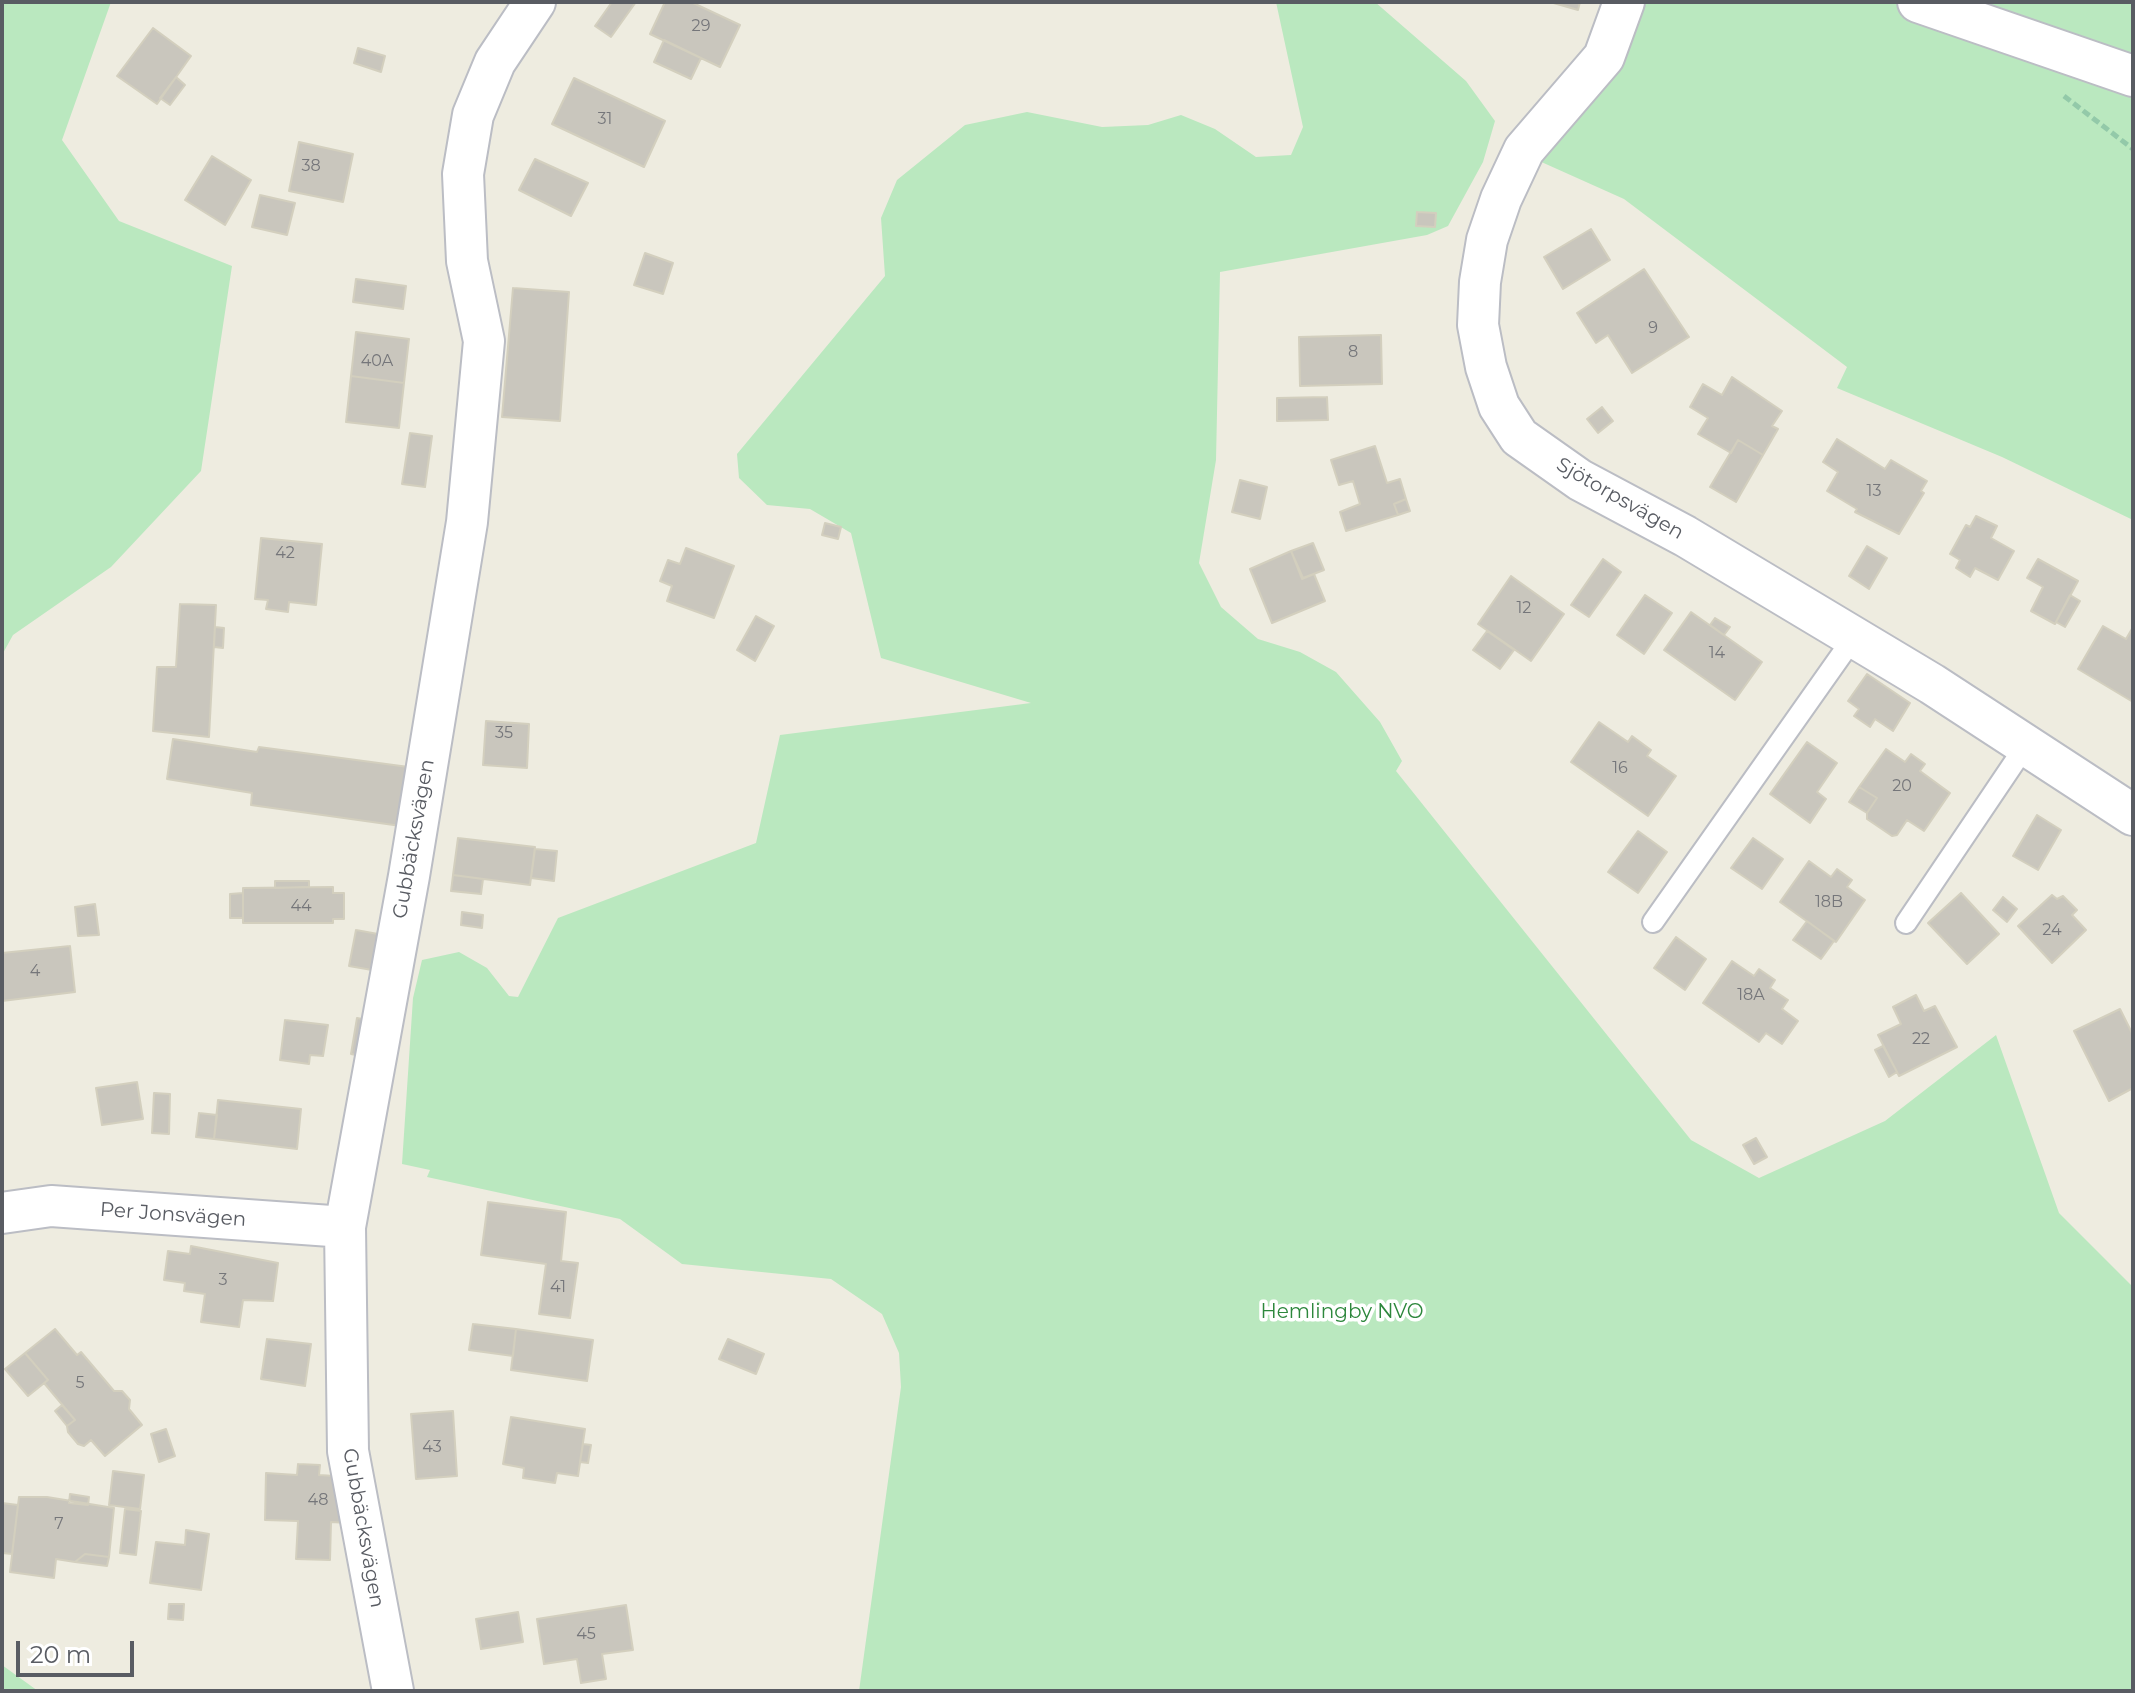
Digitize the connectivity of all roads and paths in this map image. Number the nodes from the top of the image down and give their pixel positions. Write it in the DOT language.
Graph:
graph roads {
  1 [pos="535,2"];
  2 [pos="1624,2"];
  3 [pos="1918,2"];
  4 [pos="2133,76"];
  5 [pos="1854,637"];
  6 [pos="2026,745"];
  7 [pos="2133,815"];
  8 [pos="1653,922"];
  9 [pos="1906,923"];
  10 [pos="2,1213"];
  11 [pos="345,1227"];
  12 [pos="393,1691"];
  1 -- 11 [label="street, Gubbäcksvägen"];
  2 -- 5 [label="street, Sjötorpsvägen"];
  3 -- 4 [label="street"];
  5 -- 6 [label="street, Sjötorpsvägen"];
  5 -- 8 [label="lane"];
  6 -- 7 [label="street, Sjötorpsvägen"];
  6 -- 9 [label="lane"];
  10 -- 11 [label="street, Per Jonsvägen"];
  11 -- 12 [label="street, Gubbäcksvägen"];
}
